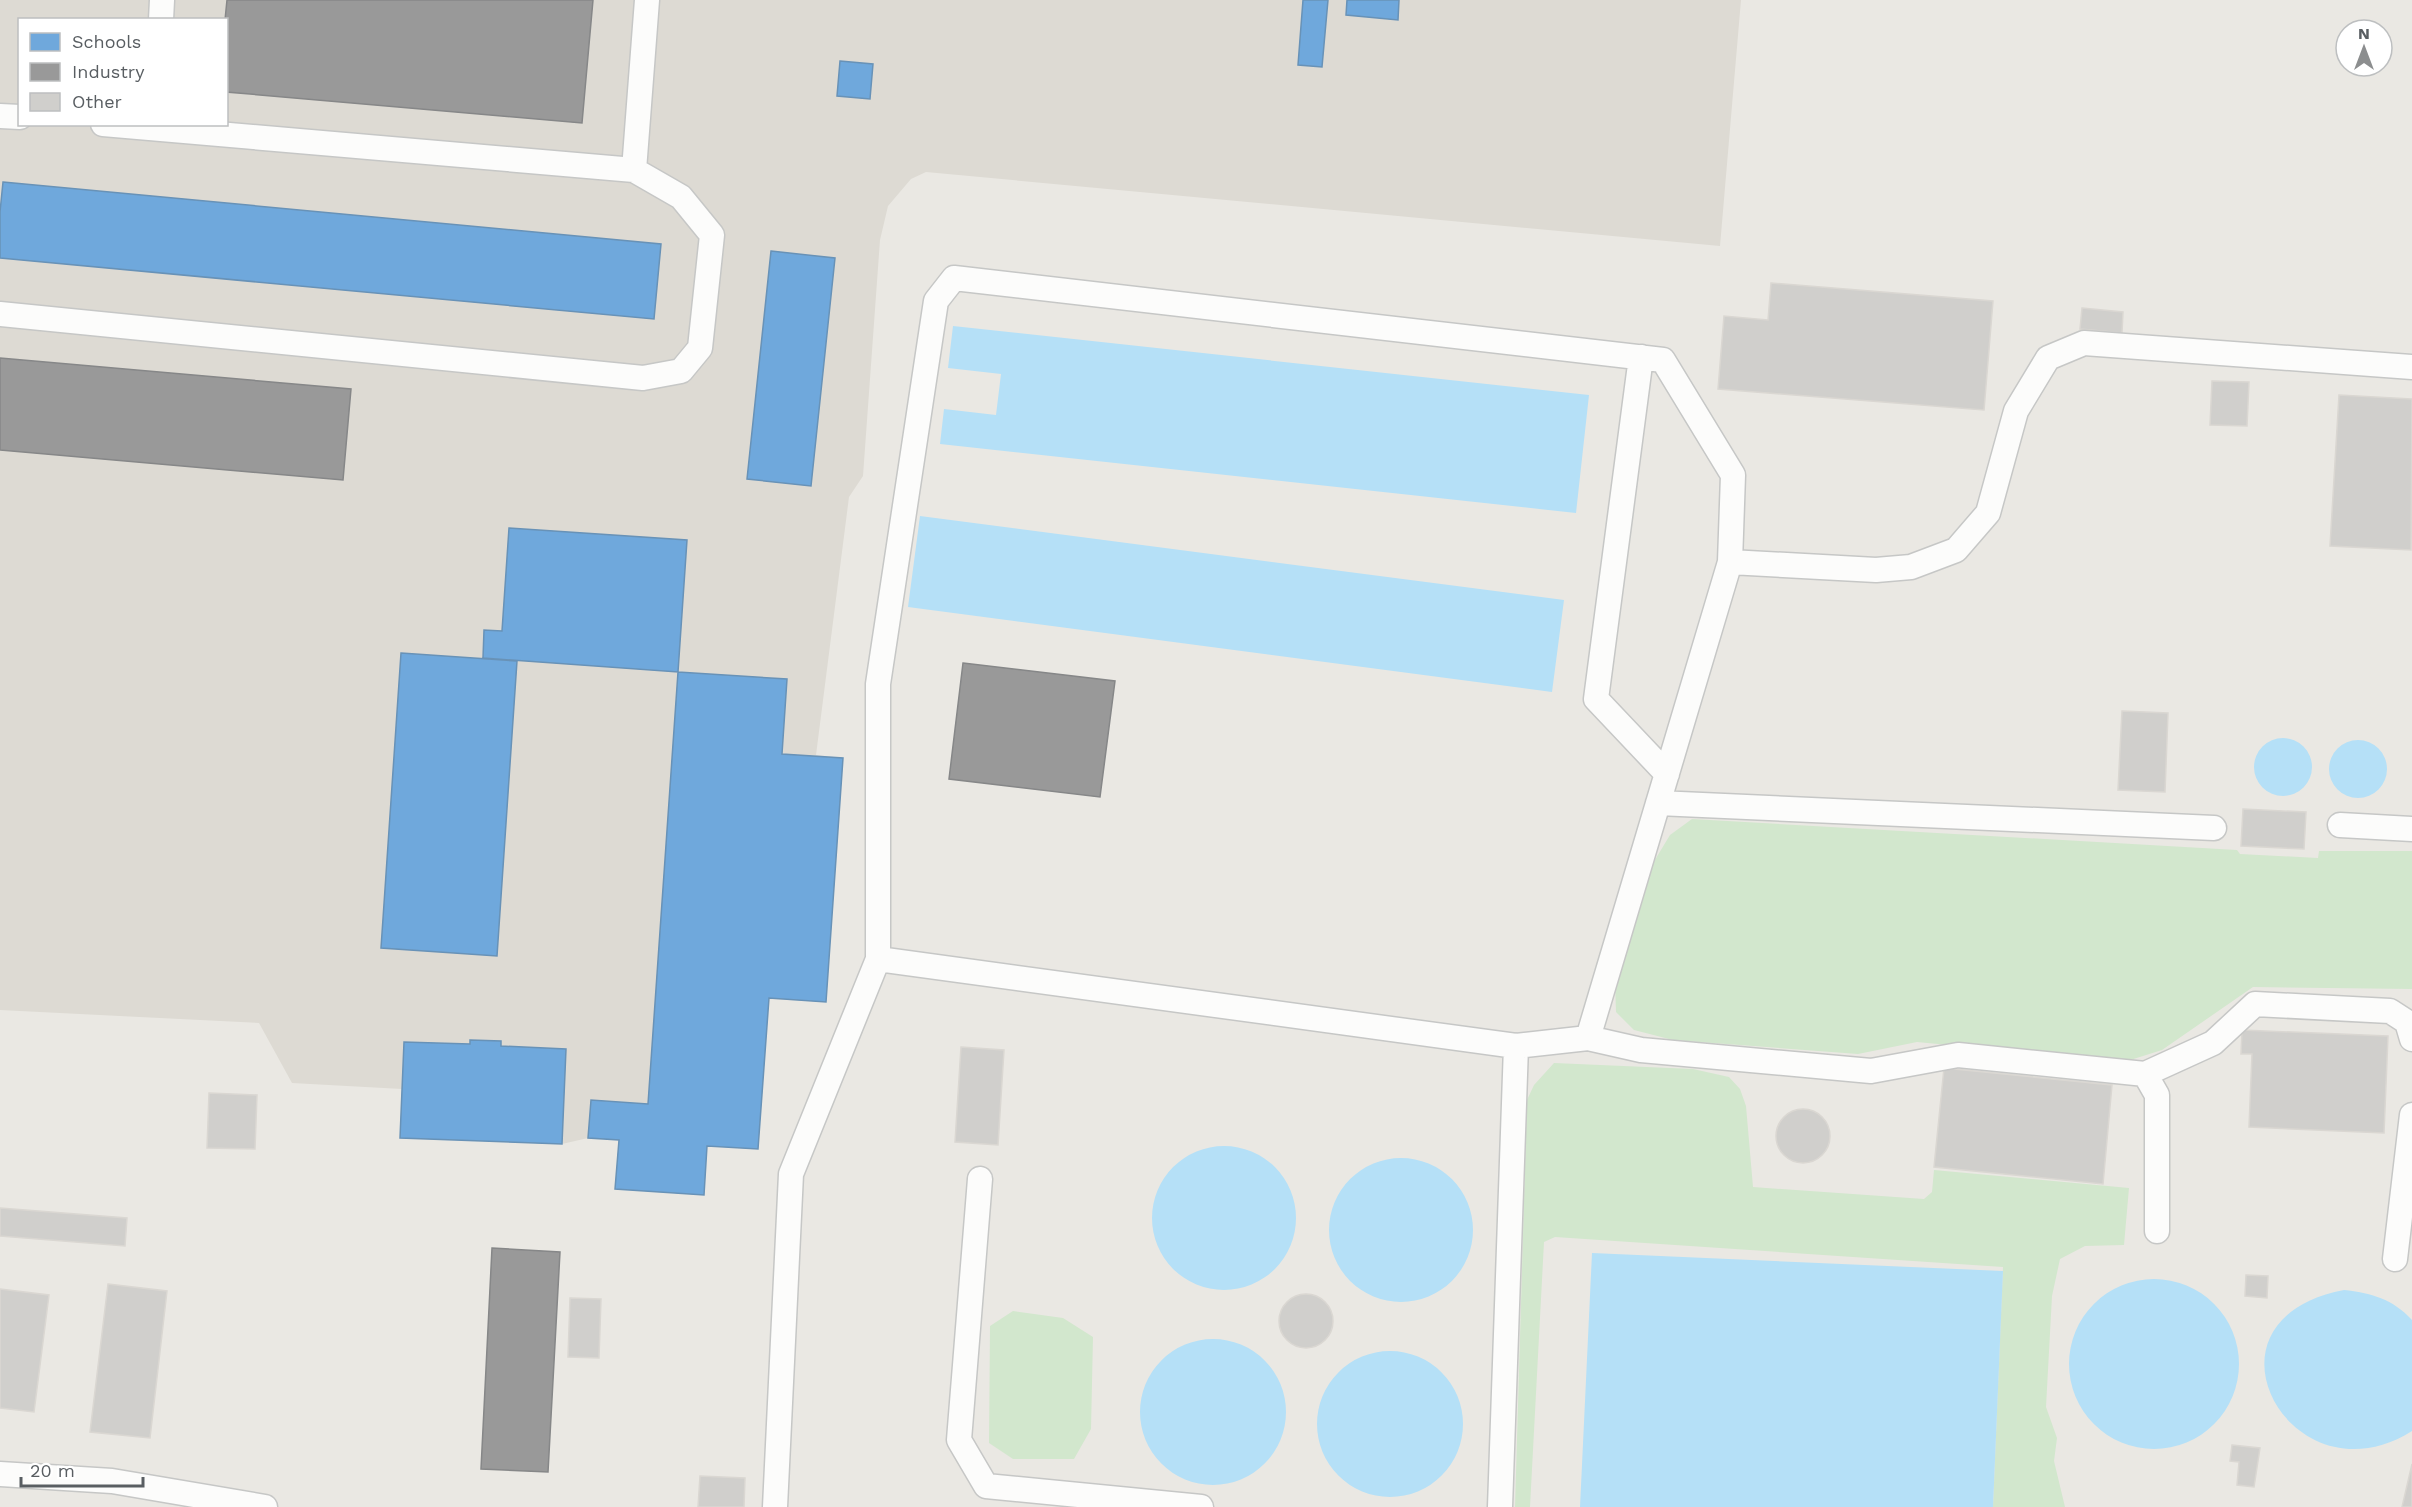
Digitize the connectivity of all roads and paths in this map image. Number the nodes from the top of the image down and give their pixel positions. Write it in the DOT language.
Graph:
graph roads {
  1 [pos="162,0"];
  2 [pos="647,0"];
  3 [pos="161,18"];
  4 [pos="0,116"];
  5 [pos="18,117"];
  6 [pos="137,126"];
  7 [pos="154,127"];
  8 [pos="634,170"];
  9 [pos="0,314"];
  10 [pos="1641,357"];
  11 [pos="2412,367"];
  12 [pos="1730,562"];
  13 [pos="1667,774"];
  14 [pos="1658,803"];
  15 [pos="2340,825"];
  16 [pos="2214,828"];
  17 [pos="2412,829"];
  18 [pos="878,959"];
  19 [pos="1588,1038"];
  20 [pos="2412,1039"];
  21 [pos="1516,1046"];
  22 [pos="2145,1074"];
  23 [pos="2412,1115"];
  24 [pos="980,1179"];
  25 [pos="2157,1231"];
  26 [pos="2395,1259"];
  27 [pos="0,1474"];
  28 [pos="265,1507"];
  29 [pos="775,1507"];
  30 [pos="1202,1507"];
  31 [pos="1500,1507"];
  1 -- 3 [label="lane"];
  2 -- 8 [label="lane"];
  4 -- 5 [label="lane"];
  6 -- 7 [label="lane"];
  7 -- 8 [label="lane"];
  8 -- 9 [label="lane"];
  10 -- 12 [label="lane"];
  10 -- 13 [label="lane"];
  10 -- 18 [label="lane"];
  11 -- 12 [label="lane"];
  12 -- 13 [label="lane"];
  13 -- 14 [label="lane"];
  14 -- 16 [label="lane"];
  14 -- 19 [label="lane"];
  15 -- 17 [label="lane"];
  18 -- 21 [label="lane"];
  18 -- 29 [label="lane"];
  19 -- 21 [label="lane"];
  19 -- 22 [label="lane"];
  20 -- 22 [label="lane"];
  21 -- 31 [label="lane"];
  22 -- 25 [label="lane"];
  23 -- 26 [label="lane"];
  24 -- 30 [label="lane"];
  27 -- 28 [label="lane"];
}
